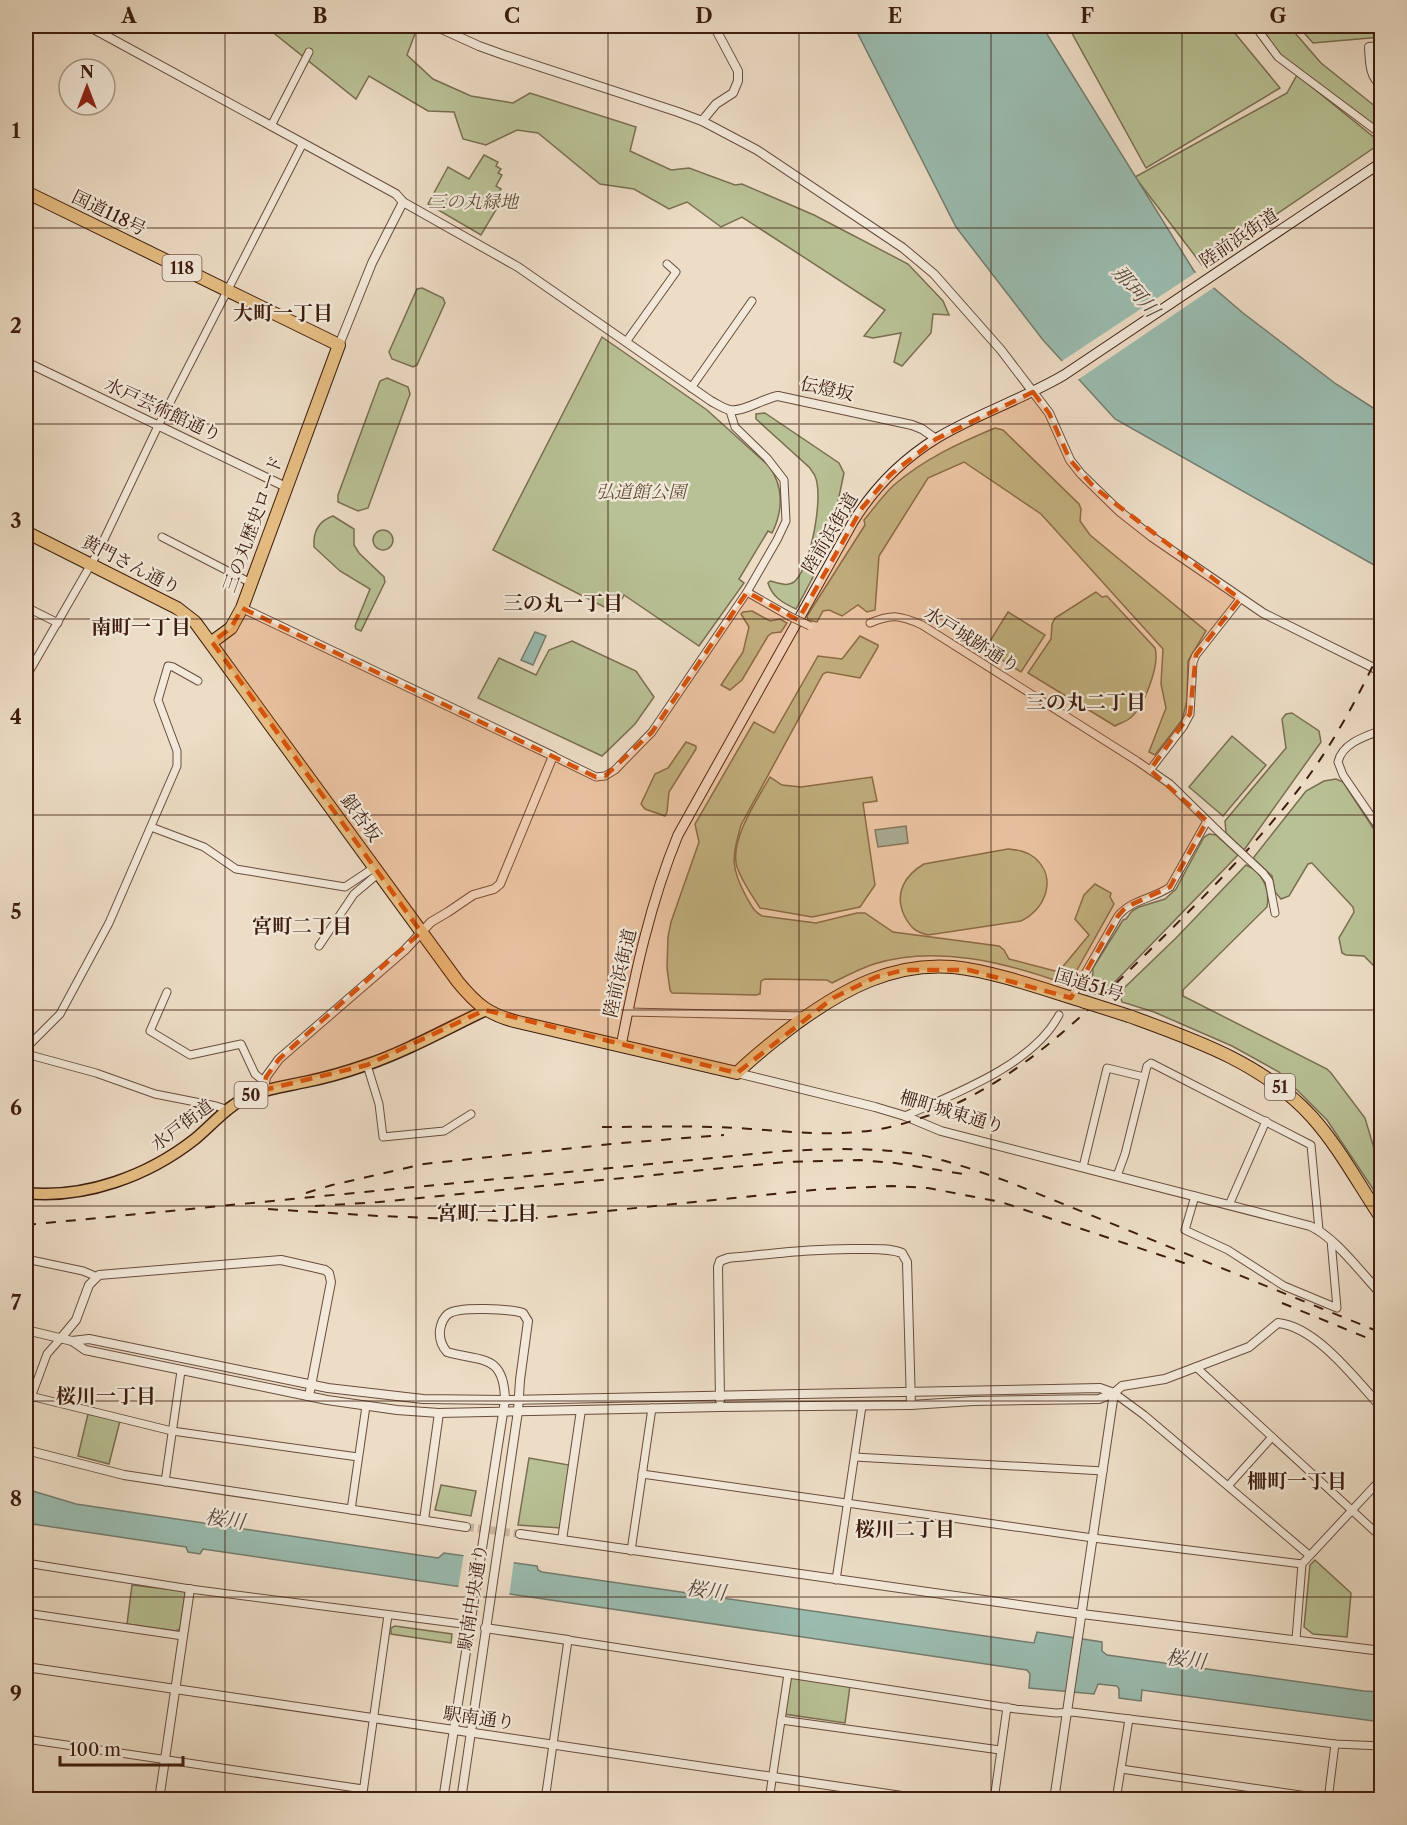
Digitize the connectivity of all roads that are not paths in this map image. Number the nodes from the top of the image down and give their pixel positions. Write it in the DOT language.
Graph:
graph roads {
  1 [pos="88,26"];
  2 [pos="435,26"];
  3 [pos="714,26"];
  4 [pos="1254,26"];
  5 [pos="1382,46"];
  6 [pos="309,52"];
  7 [pos="1382,86"];
  8 [pos="702,121"];
  9 [pos="271,126"];
  10 [pos="1382,135"];
  11 [pos="303,143"];
  12 [pos="1382,162"];
  13 [pos="26,192"];
  14 [pos="403,202"];
  15 [pos="667,264"];
  16 [pos="228,291"];
  17 [pos="752,301"];
  18 [pos="626,342"];
  19 [pos="339,345"];
  20 [pos="26,363"];
  21 [pos="691,388"];
  22 [pos="1034,392"];
  23 [pos="730,411"];
  24 [pos="158,426"];
  25 [pos="936,439"];
  26 [pos="286,487"];
  27 [pos="26,532"];
  28 [pos="162,537"];
  29 [pos="91,565"];
  30 [pos="251,583"];
  31 [pos="747,592"];
  32 [pos="1240,598"];
  33 [pos="26,607"];
  34 [pos="242,608"];
  35 [pos="58,623"];
  36 [pos="870,623"];
  37 [pos="812,627"];
  38 [pos="212,642"];
  39 [pos="1382,672"];
  40 [pos="26,677"];
  41 [pos="198,681"];
  42 [pos="1382,730"];
  43 [pos="553,756"];
  44 [pos="1150,770"];
  45 [pos="1207,821"];
  46 [pos="151,827"];
  47 [pos="1382,832"];
  48 [pos="377,870"];
  49 [pos="1275,913"];
  50 [pos="422,932"];
  51 [pos="319,946"];
  52 [pos="167,992"];
  53 [pos="1071,998"];
  54 [pos="486,1010"];
  55 [pos="628,1012"];
  56 [pos="1059,1014"];
  57 [pos="807,1016"];
  58 [pos="621,1046"];
  59 [pos="27,1049"];
  60 [pos="367,1065"];
  61 [pos="26,1066"];
  62 [pos="737,1073"];
  63 [pos="1144,1077"];
  64 [pos="265,1086"];
  65 [pos="229,1110"];
  66 [pos="471,1114"];
  67 [pos="905,1116"];
  68 [pos="1266,1121"];
  69 [pos="1083,1167"];
  70 [pos="1117,1176"];
  71 [pos="26,1193"];
  72 [pos="1195,1196"];
  73 [pos="1229,1205"];
  74 [pos="1382,1219"];
  75 [pos="1320,1230"];
  76 [pos="1331,1240"];
  77 [pos="26,1259"];
  78 [pos="95,1276"];
  79 [pos="1382,1295"];
  80 [pos="26,1330"];
  81 [pos="61,1338"];
  82 [pos="72,1341"];
  83 [pos="1196,1367"];
  84 [pos="181,1371"];
  85 [pos="311,1386"];
  86 [pos="911,1391"];
  87 [pos="1114,1393"];
  88 [pos="720,1395"];
  89 [pos="28,1396"];
  90 [pos="309,1397"];
  91 [pos="519,1399"];
  92 [pos="505,1400"];
  93 [pos="911,1405"];
  94 [pos="366,1406"];
  95 [pos="862,1406"];
  96 [pos="720,1407"];
  97 [pos="652,1408"];
  98 [pos="1382,1408"];
  99 [pos="581,1410"];
  100 [pos="26,1411"];
  101 [pos="518,1412"];
  102 [pos="439,1413"];
  103 [pos="503,1413"];
  104 [pos="172,1431"];
  105 [pos="1272,1437"];
  106 [pos="26,1450"];
  107 [pos="358,1457"];
  108 [pos="855,1457"];
  109 [pos="1103,1471"];
  110 [pos="642,1474"];
  111 [pos="1382,1478"];
  112 [pos="165,1482"];
  113 [pos="1228,1486"];
  114 [pos="848,1503"];
  115 [pos="351,1510"];
  116 [pos="1352,1511"];
  117 [pos="424,1520"];
  118 [pos="466,1527"];
  119 [pos="520,1534"];
  120 [pos="1093,1538"];
  121 [pos="1382,1538"];
  122 [pos="562,1540"];
  123 [pos="631,1551"];
  124 [pos="1309,1555"];
  125 [pos="26,1563"];
  126 [pos="1302,1564"];
  127 [pos="836,1580"];
  128 [pos="190,1589"];
  129 [pos="26,1613"];
  130 [pos="1082,1614"];
  131 [pos="388,1615"];
  132 [pos="470,1625"];
  133 [pos="485,1628"];
  134 [pos="183,1636"];
  135 [pos="1296,1639"];
  136 [pos="568,1640"];
  137 [pos="1382,1651"];
  138 [pos="26,1667"];
  139 [pos="788,1674"];
  140 [pos="175,1689"];
  141 [pos="1007,1707"];
  142 [pos="1067,1712"];
  143 [pos="374,1719"];
  144 [pos="1129,1719"];
  145 [pos="781,1720"];
  146 [pos="453,1731"];
  147 [pos="470,1733"];
  148 [pos="26,1739"];
  149 [pos="1335,1744"];
  150 [pos="553,1745"];
  151 [pos="1382,1746"];
  152 [pos="1000,1750"];
  153 [pos="165,1760"];
  154 [pos="1121,1769"];
  155 [pos="772,1777"];
  156 [pos="363,1789"];
  157 [pos="1328,1799"];
  158 [pos="159,1800"];
  159 [pos="362,1800"];
  160 [pos="444,1800"];
  161 [pos="461,1800"];
  162 [pos="545,1800"];
  163 [pos="769,1800"];
  164 [pos="929,1800"];
  165 [pos="994,1800"];
  166 [pos="1054,1800"];
  167 [pos="1116,1800"];
  1 -- 9 [label="street"];
  2 -- 8 [label="street"];
  3 -- 8 [label="street"];
  4 -- 10 [label="street"];
  5 -- 7 [label="street"];
  6 -- 9 [label="street"];
  8 -- 22 [label="street"];
  9 -- 11 [label="street"];
  11 -- 14 [label="street"];
  11 -- 16 [label="street"];
  12 -- 22 [label="main road, 陸前浜街道"];
  13 -- 16 [label="highway, 国道118号 / 118"];
  14 -- 18 [label="street"];
  14 -- 19 [label="street, 三の丸歴史ロード"];
  15 -- 18 [label="street"];
  16 -- 19 [label="highway, 国道118号 / 118"];
  16 -- 24 [label="street"];
  17 -- 21 [label="street"];
  18 -- 21 [label="street"];
  19 -- 26 [label="highway, 三の丸歴史ロード"];
  20 -- 24 [label="street, 水戸芸術館通り"];
  21 -- 23 [label="street"];
  22 -- 25 [label="main road, 陸前浜街道"];
  22 -- 32 [label="street"];
  23 -- 25 [label="street, 伝燈坂"];
  23 -- 31 [label="street, 三の丸歴史ロード"];
  24 -- 26 [label="street, 水戸芸術館通り"];
  24 -- 29 [label="street"];
  25 -- 55 [label="main road, 陸前浜街道"];
  26 -- 30 [label="highway, 三の丸歴史ロード"];
  27 -- 29 [label="highway, 黄門さん通り"];
  28 -- 30 [label="street"];
  29 -- 35 [label="street"];
  29 -- 38 [label="highway, 黄門さん通り"];
  30 -- 34 [label="highway, 三の丸歴史ロード"];
  31 -- 37 [label="street, bridge"];
  31 -- 43 [label="street, 三の丸歴史ロード"];
  32 -- 39 [label="street"];
  32 -- 44 [label="street"];
  33 -- 35 [label="street"];
  34 -- 38 [label="highway"];
  34 -- 43 [label="street, 三の丸歴史ロード"];
  35 -- 40 [label="street"];
  36 -- 44 [label="street, 水戸城跡通り"];
  38 -- 48 [label="highway, 銀杏坂"];
  41 -- 46 [label="street"];
  42 -- 47 [label="street"];
  43 -- 50 [label="street"];
  44 -- 45 [label="street, 水戸城跡通り"];
  45 -- 49 [label="street, 水戸城跡通り, bridge"];
  45 -- 53 [label="street"];
  46 -- 48 [label="street"];
  46 -- 59 [label="street"];
  48 -- 50 [label="highway, 銀杏坂"];
  48 -- 51 [label="street"];
  50 -- 54 [label="highway, 銀杏坂"];
  50 -- 64 [label="street"];
  52 -- 64 [label="street"];
  53 -- 57 [label="highway, 国道51号 / 51"];
  53 -- 74 [label="highway, 国道51号 / 51, bridge"];
  54 -- 58 [label="highway, 柵町城東通り"];
  54 -- 60 [label="main road, 水戸街道 / 50"];
  55 -- 57 [label="street"];
  55 -- 58 [label="main road, 陸前浜街道"];
  56 -- 67 [label="street"];
  57 -- 62 [label="highway, 国道51号 / 51"];
  58 -- 62 [label="highway, 柵町城東通り"];
  59 -- 61 [label="street"];
  59 -- 65 [label="street"];
  60 -- 64 [label="main road, 水戸街道 / 50"];
  60 -- 66 [label="street"];
  62 -- 67 [label="street, 柵町城東通り"];
  63 -- 68 [label="street"];
  63 -- 69 [label="street"];
  63 -- 70 [label="street"];
  64 -- 65 [label="main road, 水戸街道 / 50"];
  65 -- 71 [label="main road, 水戸街道 / 50"];
  67 -- 69 [label="street, 柵町城東通り"];
  68 -- 73 [label="street"];
  68 -- 75 [label="street"];
  69 -- 70 [label="street, 柵町城東通り"];
  70 -- 72 [label="street, 柵町城東通り"];
  72 -- 73 [label="street, 柵町城東通り"];
  72 -- 76 [label="street"];
  73 -- 75 [label="street, 柵町城東通り"];
  75 -- 76 [label="street, 柵町城東通り"];
  76 -- 79 [label="street, 柵町城東通り"];
  77 -- 78 [label="street"];
  78 -- 81 [label="street"];
  78 -- 85 [label="street"];
  80 -- 81 [label="street"];
  81 -- 82 [label="street"];
  81 -- 89 [label="street"];
  82 -- 84 [label="street"];
  82 -- 85 [label="street"];
  83 -- 87 [label="street"];
  83 -- 98 [label="street"];
  83 -- 105 [label="street"];
  84 -- 90 [label="street"];
  84 -- 104 [label="street"];
  85 -- 90 [label="street"];
  85 -- 92 [label="street"];
  86 -- 87 [label="street"];
  86 -- 88 [label="street"];
  86 -- 88 [label="street"];
  86 -- 93 [label="street"];
  87 -- 93 [label="street"];
  87 -- 109 [label="street"];
  87 -- 113 [label="street"];
  88 -- 91 [label="street"];
  88 -- 96 [label="street"];
  89 -- 100 [label="street"];
  89 -- 104 [label="street"];
  90 -- 94 [label="street"];
  91 -- 92 [label="street"];
  91 -- 92 [label="street, 駅南中央通り"];
  91 -- 101 [label="street, 駅南中央通り"];
  92 -- 103 [label="street, 駅南中央通り"];
  93 -- 95 [label="street"];
  94 -- 102 [label="street"];
  94 -- 107 [label="street"];
  95 -- 96 [label="street"];
  95 -- 108 [label="street"];
  96 -- 97 [label="street"];
  97 -- 99 [label="street"];
  97 -- 110 [label="street"];
  99 -- 101 [label="street"];
  99 -- 122 [label="street"];
  101 -- 103 [label="street"];
  101 -- 133 [label="street, 駅南中央通り"];
  102 -- 103 [label="street"];
  102 -- 117 [label="street"];
  103 -- 132 [label="street, 駅南中央通り"];
  104 -- 107 [label="street"];
  104 -- 112 [label="street"];
  105 -- 113 [label="street"];
  105 -- 116 [label="street"];
  106 -- 112 [label="street"];
  107 -- 115 [label="street"];
  108 -- 109 [label="street"];
  108 -- 114 [label="street"];
  109 -- 120 [label="street"];
  110 -- 114 [label="street"];
  110 -- 123 [label="street"];
  111 -- 116 [label="street"];
  112 -- 115 [label="street"];
  113 -- 124 [label="street"];
  114 -- 120 [label="street"];
  114 -- 127 [label="street"];
  115 -- 117 [label="street"];
  116 -- 121 [label="street"];
  116 -- 124 [label="street"];
  117 -- 118 [label="street"];
  119 -- 122 [label="street"];
  120 -- 126 [label="street"];
  120 -- 130 [label="street"];
  122 -- 123 [label="street"];
  123 -- 127 [label="street"];
  124 -- 126 [label="street"];
  125 -- 128 [label="street"];
  126 -- 135 [label="street"];
  127 -- 130 [label="street"];
  128 -- 131 [label="street"];
  128 -- 134 [label="street"];
  129 -- 134 [label="street"];
  130 -- 135 [label="street"];
  130 -- 142 [label="street"];
  131 -- 132 [label="street"];
  131 -- 143 [label="street"];
  132 -- 146 [label="street, 駅南中央通り"];
  133 -- 136 [label="street"];
  133 -- 147 [label="street, 駅南中央通り"];
  134 -- 140 [label="street"];
  135 -- 137 [label="street"];
  136 -- 139 [label="street"];
  136 -- 150 [label="street"];
  138 -- 140 [label="street, 駅南通り"];
  139 -- 141 [label="street"];
  139 -- 145 [label="street"];
  140 -- 143 [label="street, 駅南通り"];
  140 -- 153 [label="street"];
  141 -- 142 [label="street"];
  141 -- 152 [label="street"];
  142 -- 144 [label="street"];
  142 -- 166 [label="street"];
  143 -- 146 [label="street, 駅南通り"];
  143 -- 156 [label="street"];
  144 -- 149 [label="street"];
  144 -- 154 [label="street"];
  145 -- 152 [label="street"];
  145 -- 155 [label="street"];
  146 -- 147 [label="street, 駅南通り"];
  146 -- 160 [label="street, 駅南中央通り"];
  147 -- 150 [label="street, 駅南通り"];
  147 -- 161 [label="street, 駅南中央通り"];
  148 -- 153 [label="street"];
  149 -- 151 [label="street"];
  149 -- 157 [label="street"];
  150 -- 155 [label="street, 駅南通り"];
  150 -- 162 [label="street"];
  152 -- 165 [label="street"];
  153 -- 156 [label="street"];
  153 -- 158 [label="street"];
  154 -- 157 [label="street"];
  154 -- 167 [label="street"];
  155 -- 163 [label="street"];
  155 -- 164 [label="street, 駅南通り"];
  156 -- 159 [label="street"];
}
